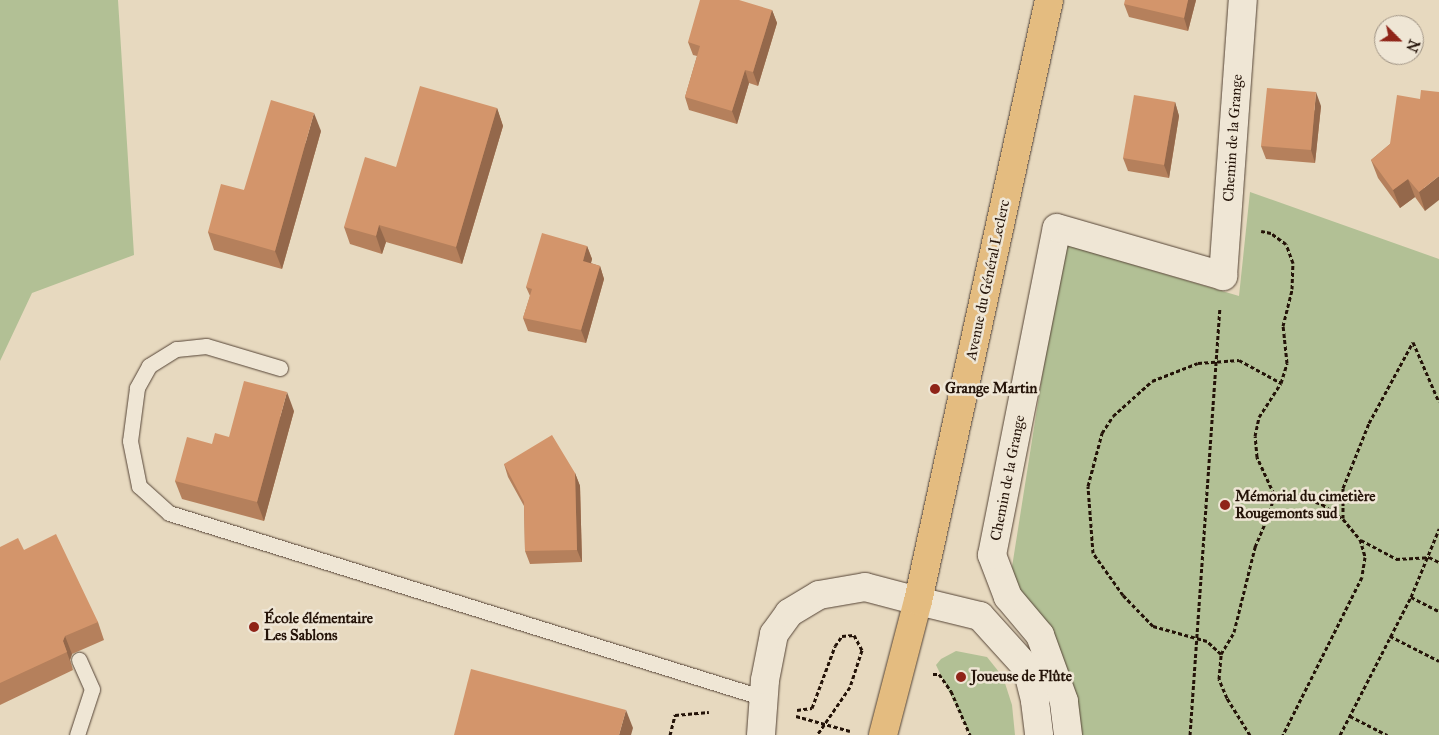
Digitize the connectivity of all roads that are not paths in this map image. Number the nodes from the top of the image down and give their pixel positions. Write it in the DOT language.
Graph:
graph roads {
  1 [pos="1049,0"];
  2 [pos="1243,0"];
  3 [pos="280,368"];
  4 [pos="918,601"];
  5 [pos="80,660"];
  6 [pos="775,705"];
  7 [pos="870,734"];
  8 [pos="77,735"];
  9 [pos="761,735"];
  10 [pos="1038,735"];
  11 [pos="1068,735"];
  1 -- 4 [label="main road, Avenue du Général Leclerc"];
  2 -- 11 [label="street, Chemin de la Grange"];
  3 -- 6 [label="lane"];
  4 -- 6 [label="street"];
  4 -- 7 [label="main road, Avenue du Général Leclerc"];
  4 -- 10 [label="street"];
  5 -- 8 [label="lane"];
  6 -- 9 [label="street"];
}
